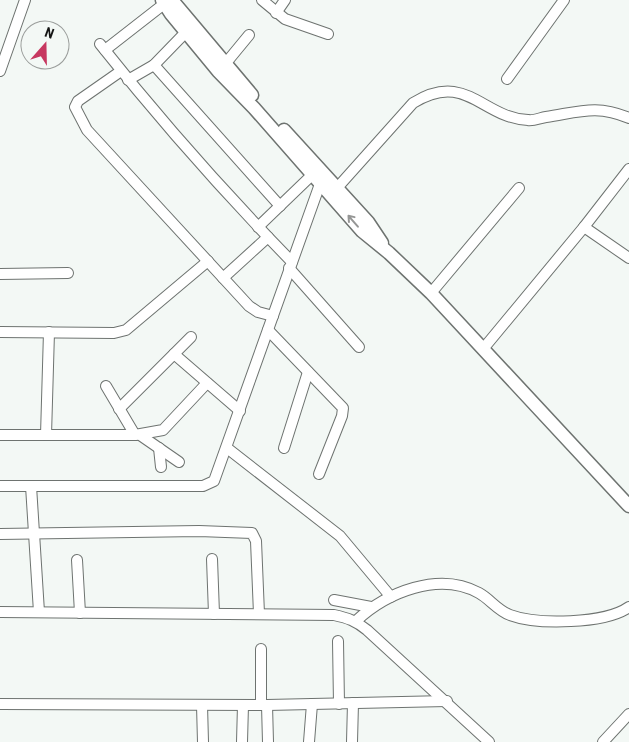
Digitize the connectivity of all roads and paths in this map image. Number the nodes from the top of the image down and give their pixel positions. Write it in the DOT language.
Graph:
graph roads {
  1 [pos="25,0"];
  2 [pos="262,0"];
  3 [pos="285,0"];
  4 [pos="564,0"];
  5 [pos="166,1"];
  6 [pos="276,13"];
  7 [pos="186,32"];
  8 [pos="328,34"];
  9 [pos="249,35"];
  10 [pos="154,65"];
  11 [pos="222,68"];
  12 [pos="0,71"];
  13 [pos="124,75"];
  14 [pos="507,79"];
  15 [pos="629,118"];
  16 [pos="629,169"];
  17 [pos="316,179"];
  18 [pos="337,188"];
  19 [pos="519,188"];
  20 [pos="280,206"];
  21 [pos="258,227"];
  22 [pos="584,227"];
  23 [pos="268,238"];
  24 [pos="389,253"];
  25 [pos="629,258"];
  26 [pos="208,261"];
  27 [pos="290,265"];
  28 [pos="68,273"];
  29 [pos="0,274"];
  30 [pos="223,278"];
  31 [pos="431,293"];
  32 [pos="273,316"];
  33 [pos="268,330"];
  34 [pos="0,332"];
  35 [pos="49,332"];
  36 [pos="191,337"];
  37 [pos="359,347"];
  38 [pos="483,349"];
  39 [pos="174,354"];
  40 [pos="308,372"];
  41 [pos="207,383"];
  42 [pos="106,386"];
  43 [pos="119,409"];
  44 [pos="240,411"];
  45 [pos="0,435"];
  46 [pos="46,435"];
  47 [pos="138,435"];
  48 [pos="159,448"];
  49 [pos="227,448"];
  50 [pos="284,448"];
  51 [pos="179,462"];
  52 [pos="161,467"];
  53 [pos="319,474"];
  54 [pos="0,486"];
  55 [pos="31,486"];
  56 [pos="629,506"];
  57 [pos="0,534"];
  58 [pos="34,534"];
  59 [pos="212,559"];
  60 [pos="77,560"];
  61 [pos="391,597"];
  62 [pos="334,600"];
  63 [pos="371,607"];
  64 [pos="629,607"];
  65 [pos="0,612"];
  66 [pos="39,612"];
  67 [pos="80,613"];
  68 [pos="214,614"];
  69 [pos="259,614"];
  70 [pos="356,621"];
  71 [pos="338,641"];
  72 [pos="261,649"];
  73 [pos="446,701"];
  74 [pos="353,703"];
  75 [pos="0,704"];
  76 [pos="312,704"];
  77 [pos="339,704"];
  78 [pos="202,705"];
  79 [pos="243,705"];
  80 [pos="264,705"];
  81 [pos="629,714"];
  82 [pos="608,740"];
  83 [pos="203,742"];
  84 [pos="242,742"];
  85 [pos="268,742"];
  86 [pos="310,742"];
  87 [pos="352,742"];
  88 [pos="489,742"];
  1 -- 12 [label="street"];
  2 -- 6 [label="street"];
  3 -- 6 [label="street"];
  4 -- 14 [label="street"];
  5 -- 7 [label="main road"];
  5 -- 11 [label="main road"];
  5 -- 13 [label="street"];
  6 -- 8 [label="street"];
  7 -- 10 [label="street"];
  7 -- 11 [label="main road"];
  9 -- 11 [label="street"];
  10 -- 13 [label="street"];
  10 -- 20 [label="street"];
  11 -- 17 [label="main road"];
  11 -- 18 [label="main road"];
  13 -- 21 [label="street"];
  13 -- 26 [label="street"];
  15 -- 18 [label="street"];
  16 -- 22 [label="street"];
  17 -- 20 [label="street"];
  24 -- 17 [label="main road, one-way"];
  17 -- 27 [label="street"];
  18 -- 24 [label="main road"];
  19 -- 31 [label="street"];
  20 -- 21 [label="street"];
  21 -- 23 [label="street"];
  22 -- 25 [label="street"];
  22 -- 38 [label="street"];
  23 -- 27 [label="street"];
  23 -- 30 [label="street"];
  24 -- 31 [label="main road"];
  26 -- 30 [label="street"];
  26 -- 35 [label="street"];
  27 -- 32 [label="street"];
  27 -- 37 [label="street"];
  28 -- 29 [label="street"];
  30 -- 32 [label="street"];
  31 -- 38 [label="main road"];
  32 -- 33 [label="street"];
  33 -- 40 [label="street"];
  33 -- 44 [label="street"];
  34 -- 35 [label="street"];
  35 -- 46 [label="street"];
  36 -- 39 [label="street"];
  38 -- 56 [label="main road"];
  39 -- 41 [label="street"];
  39 -- 43 [label="street"];
  40 -- 50 [label="street"];
  40 -- 53 [label="street"];
  41 -- 44 [label="street"];
  41 -- 47 [label="street"];
  42 -- 43 [label="street"];
  43 -- 47 [label="street"];
  44 -- 49 [label="street"];
  45 -- 46 [label="street"];
  46 -- 47 [label="street"];
  47 -- 48 [label="street"];
  48 -- 51 [label="street"];
  48 -- 52 [label="street"];
  49 -- 55 [label="street"];
  49 -- 61 [label="street"];
  54 -- 55 [label="street"];
  55 -- 58 [label="street"];
  57 -- 58 [label="street"];
  58 -- 66 [label="street"];
  58 -- 69 [label="street"];
  59 -- 68 [label="street"];
  60 -- 67 [label="street"];
  61 -- 63 [label="street"];
  61 -- 64 [label="street"];
  62 -- 63 [label="street"];
  63 -- 70 [label="street"];
  65 -- 66 [label="street"];
  66 -- 67 [label="street"];
  67 -- 68 [label="street"];
  68 -- 69 [label="street"];
  69 -- 70 [label="street"];
  70 -- 73 [label="street"];
  71 -- 77 [label="street"];
  72 -- 80 [label="street"];
  73 -- 74 [label="street"];
  73 -- 88 [label="street"];
  74 -- 77 [label="street"];
  74 -- 87 [label="street"];
  75 -- 78 [label="street"];
  76 -- 77 [label="street"];
  76 -- 80 [label="street"];
  76 -- 86 [label="street"];
  78 -- 79 [label="street"];
  78 -- 83 [label="street"];
  79 -- 80 [label="street"];
  79 -- 84 [label="street"];
  80 -- 85 [label="street"];
  81 -- 82 [label="street"];
}
